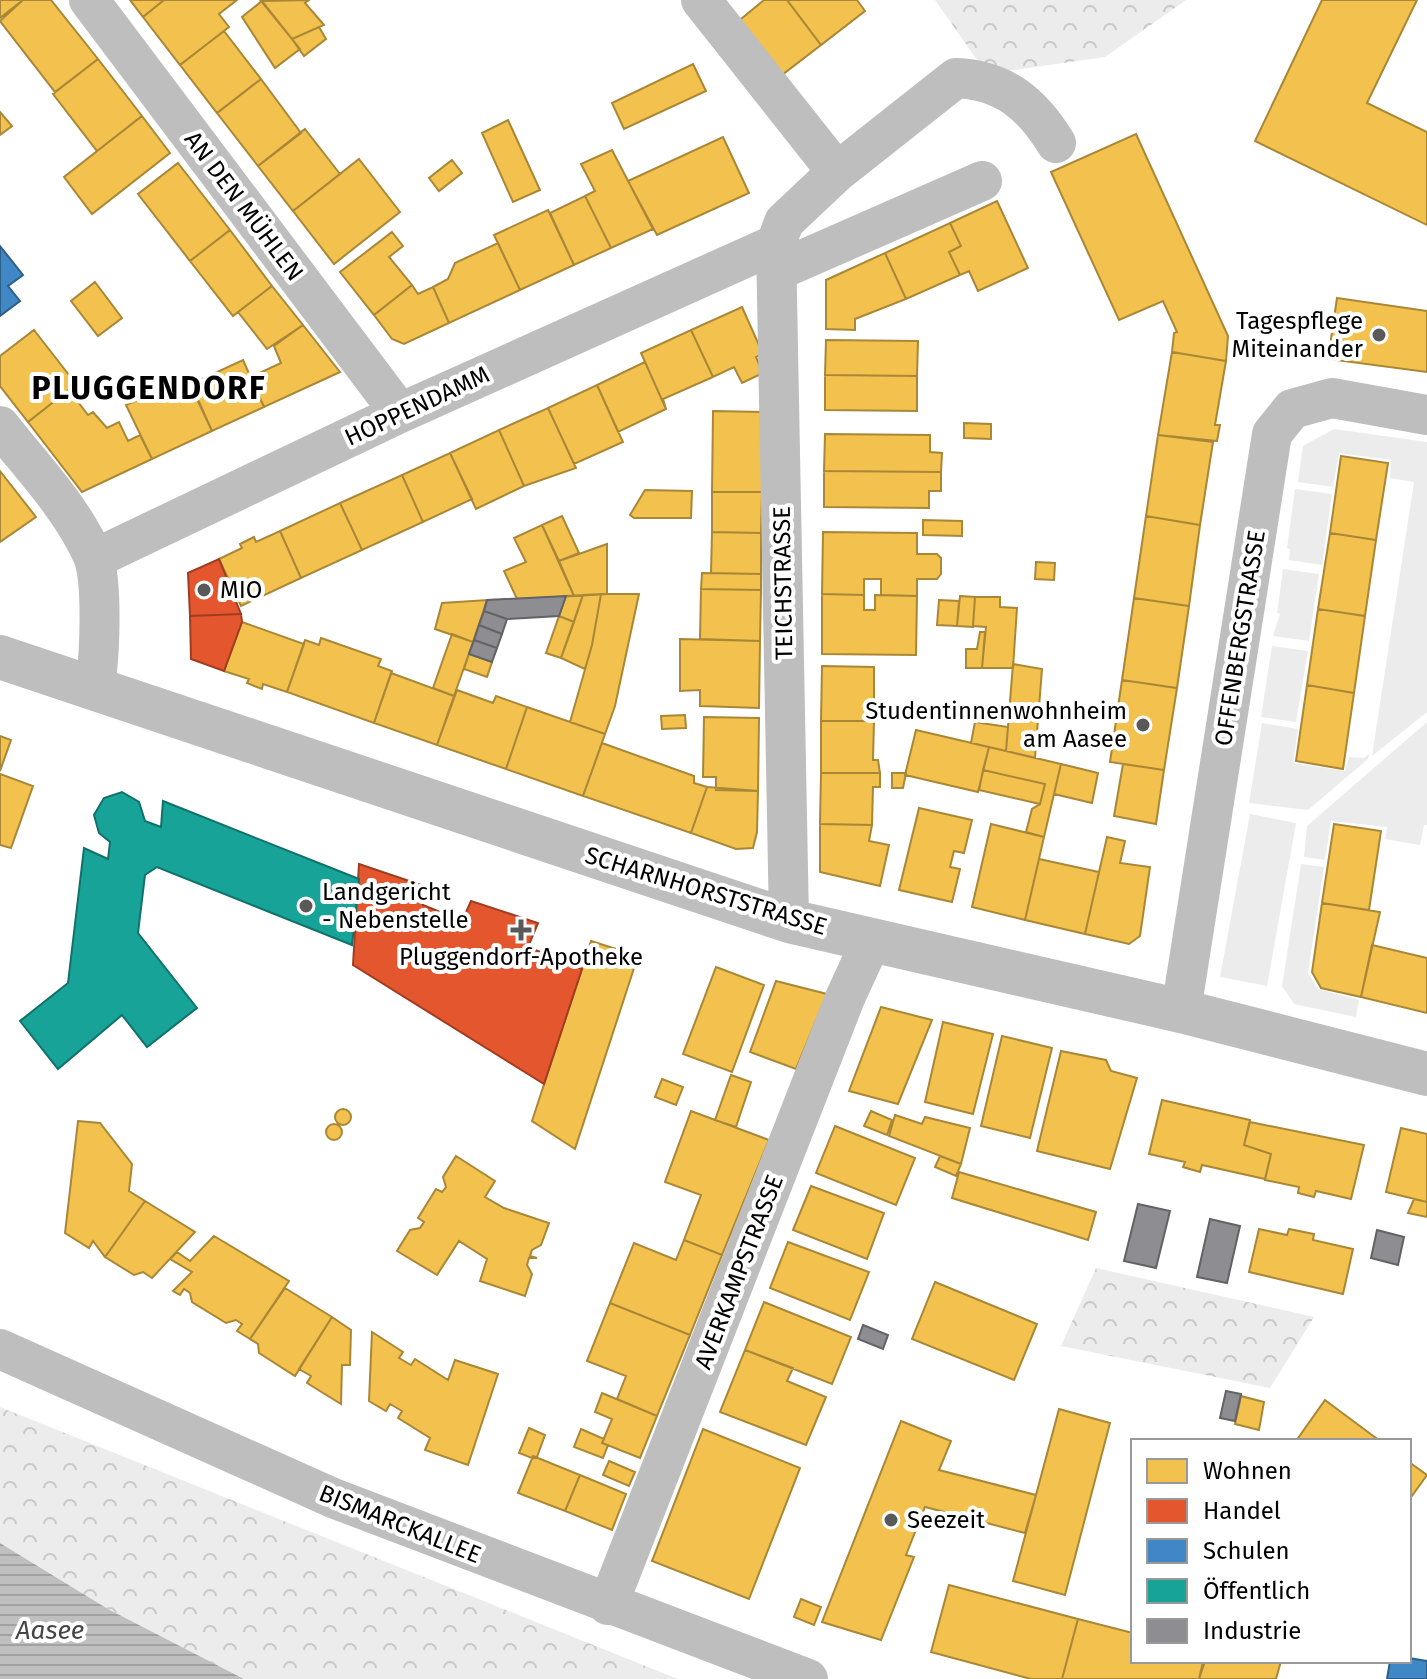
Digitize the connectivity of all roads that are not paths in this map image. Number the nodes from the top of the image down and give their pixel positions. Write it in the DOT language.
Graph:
graph roads {
  1 [pos="89,0"];
  2 [pos="701,0"];
  3 [pos="1056,143"];
  4 [pos="837,172"];
  5 [pos="982,181"];
  6 [pos="777,257"];
  7 [pos="400,413"];
  8 [pos="1427,415"];
  9 [pos="0,426"];
  10 [pos="94,559"];
  11 [pos="0,657"];
  12 [pos="94,690"];
  13 [pos="789,921"];
  14 [pos="872,939"];
  15 [pos="1181,1011"];
  16 [pos="1427,1074"];
  17 [pos="0,1349"];
  18 [pos="608,1605"];
  19 [pos="808,1679"];
  1 -- 7 [label="street, AN DEN MÜHLEN"];
  2 -- 4 [label="street"];
  3 -- 4 [label="street"];
  4 -- 6 [label="street"];
  5 -- 6 [label="street, HOPPENDAMM"];
  6 -- 7 [label="street, HOPPENDAMM"];
  6 -- 13 [label="street, TEICHSTRASSE"];
  7 -- 10 [label="street, HOPPENDAMM"];
  8 -- 15 [label="street, OFFENBERGSTRASSE"];
  9 -- 10 [label="street"];
  10 -- 12 [label="street"];
  11 -- 12 [label="street, SCHARNHORSTSTRASSE"];
  12 -- 13 [label="street, SCHARNHORSTSTRASSE"];
  13 -- 14 [label="street, SCHARNHORSTSTRASSE"];
  14 -- 15 [label="street, SCHARNHORSTSTRASSE"];
  14 -- 18 [label="street, AVERKAMPSTRASSE"];
  15 -- 16 [label="street, SCHARNHORSTSTRASSE"];
  17 -- 18 [label="street, BISMARCKALLEE"];
  18 -- 19 [label="street, BISMARCKALLEE"];
}
